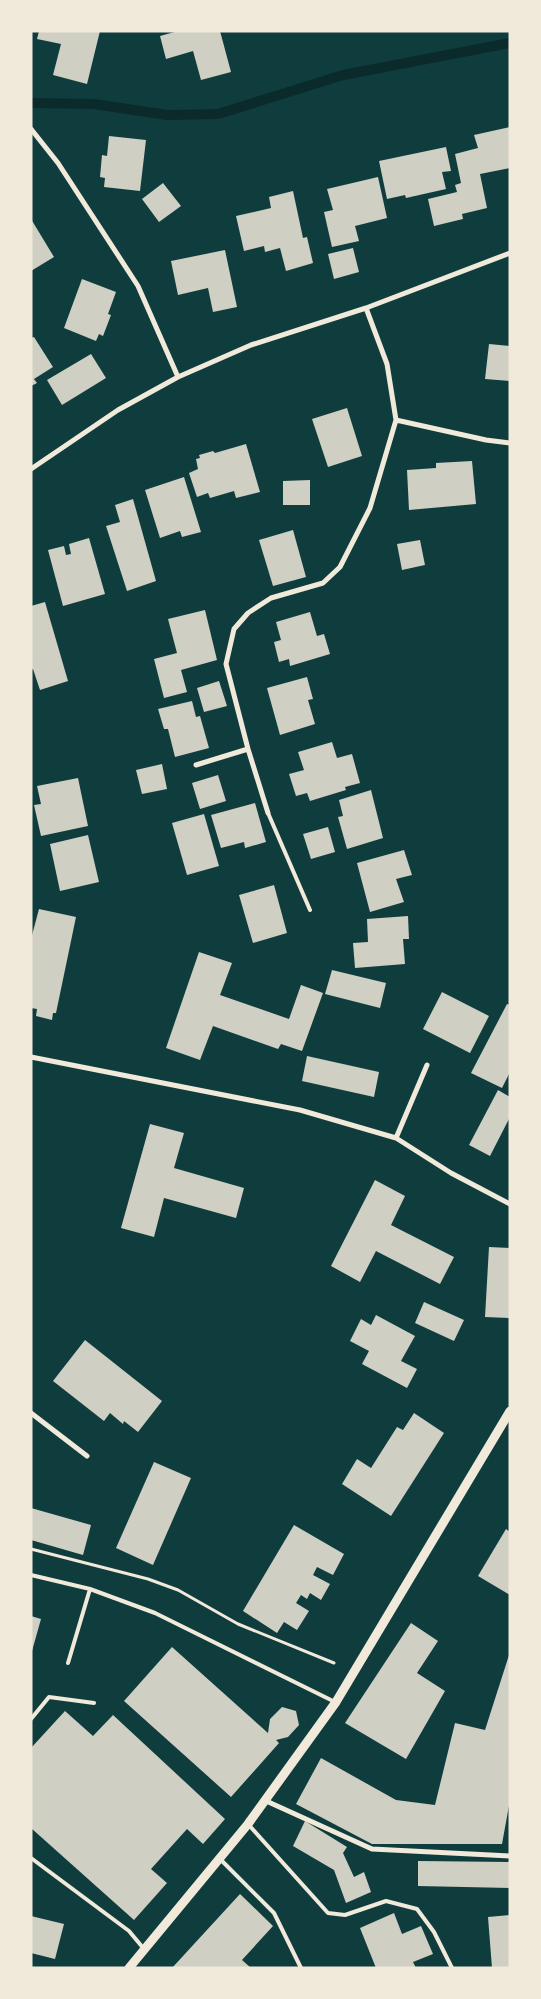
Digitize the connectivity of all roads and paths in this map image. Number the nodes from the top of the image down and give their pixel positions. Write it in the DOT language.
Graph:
graph roads {
  1 [pos="31,129"];
  2 [pos="510,253"];
  3 [pos="366,308"];
  4 [pos="178,377"];
  5 [pos="396,420"];
  6 [pos="510,443"];
  7 [pos="31,469"];
  8 [pos="248,749"];
  9 [pos="196,764"];
  10 [pos="268,812"];
  11 [pos="310,910"];
  12 [pos="31,1057"];
  13 [pos="427,1065"];
  14 [pos="396,1138"];
  15 [pos="510,1204"];
  16 [pos="510,1411"];
  17 [pos="31,1413"];
  18 [pos="87,1456"];
  19 [pos="31,1549"];
  20 [pos="31,1575"];
  21 [pos="90,1589"];
  22 [pos="68,1663"];
  23 [pos="334,1664"];
  24 [pos="336,1702"];
  25 [pos="94,1703"];
  26 [pos="31,1719"];
  27 [pos="264,1800"];
  28 [pos="248,1824"];
  29 [pos="510,1856"];
  30 [pos="219,1857"];
  31 [pos="31,1858"];
  32 [pos="144,1949"];
  33 [pos="129,1968"];
  34 [pos="301,1968"];
  35 [pos="452,1968"];
  1 -- 4 [label="street"];
  2 -- 3 [label="street"];
  3 -- 4 [label="street"];
  3 -- 5 [label="street"];
  4 -- 7 [label="street"];
  5 -- 6 [label="street"];
  5 -- 8 [label="street"];
  8 -- 9 [label="street"];
  8 -- 10 [label="street"];
  10 -- 11 [label="lane"];
  12 -- 14 [label="street"];
  13 -- 14 [label="street"];
  14 -- 15 [label="street"];
  16 -- 24 [label="street"];
  17 -- 18 [label="street"];
  19 -- 23 [label="path"];
  20 -- 21 [label="lane"];
  21 -- 22 [label="lane"];
  21 -- 24 [label="lane"];
  24 -- 27 [label="street"];
  25 -- 26 [label="lane"];
  27 -- 28 [label="street"];
  27 -- 29 [label="street"];
  28 -- 30 [label="street"];
  28 -- 35 [label="lane"];
  30 -- 32 [label="street"];
  30 -- 34 [label="lane"];
  31 -- 32 [label="lane"];
  32 -- 33 [label="street"];
}
